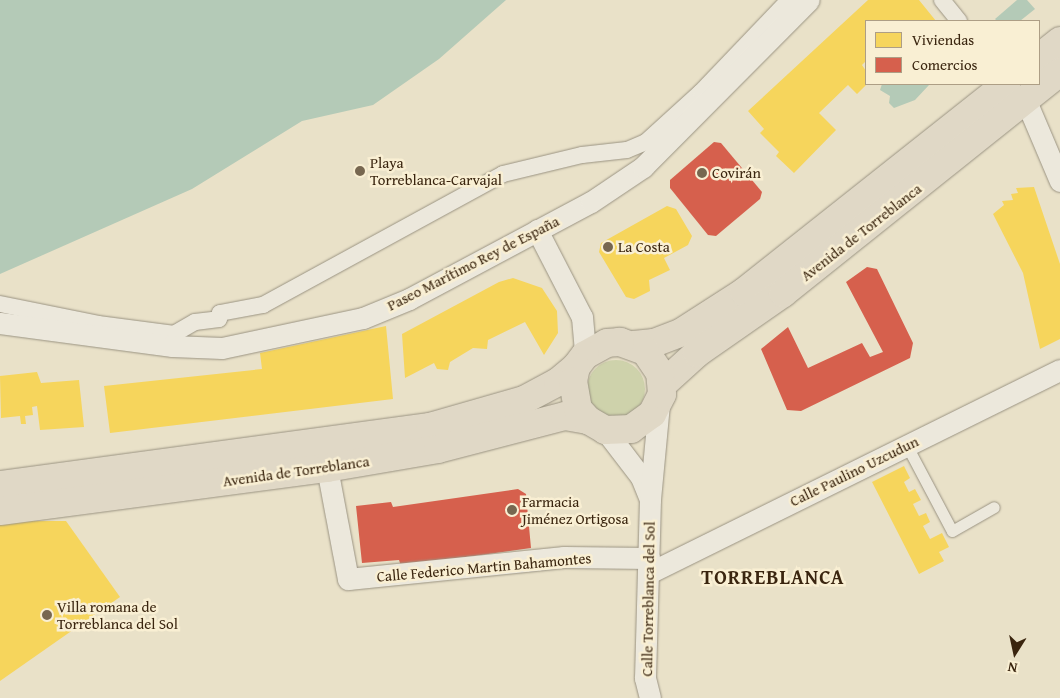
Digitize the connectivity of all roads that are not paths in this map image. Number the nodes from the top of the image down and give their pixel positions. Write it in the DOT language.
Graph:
graph roads {
  1 [pos="790,0"];
  2 [pos="809,0"];
  3 [pos="942,0"];
  4 [pos="958,20"];
  5 [pos="1051,60"];
  6 [pos="1040,70"];
  7 [pos="1016,92"];
  8 [pos="1060,182"];
  9 [pos="537,230"];
  10 [pos="0,304"];
  11 [pos="582,317"];
  12 [pos="0,323"];
  13 [pos="627,343"];
  14 [pos="581,361"];
  15 [pos="1060,370"];
  16 [pos="661,394"];
  17 [pos="596,425"];
  18 [pos="906,446"];
  19 [pos="327,468"];
  20 [pos="0,485"];
  21 [pos="650,499"];
  22 [pos="994,507"];
  23 [pos="0,511"];
  24 [pos="649,565"];
  25 [pos="650,698"];
  1 -- 10 [label="street"];
  2 -- 9 [label="street, Paseo Marítimo Rey de España"];
  3 -- 4 [label="street"];
  5 -- 6 [label="main road, Avenida de Torreblanca"];
  7 -- 8 [label="street"];
  7 -- 13 [label="main road, Avenida de Torreblanca"];
  7 -- 16 [label="main road, Avenida de Torreblanca"];
  9 -- 11 [label="street"];
  9 -- 12 [label="street, Paseo Marítimo Rey de España"];
  11 -- 13 [label="street"];
  11 -- 14 [label="street"];
  13 -- 14 [label="main road"];
  13 -- 16 [label="main road"];
  14 -- 17 [label="main road"];
  14 -- 20 [label="main road, Avenida de Torreblanca"];
  15 -- 18 [label="street, Calle Paulino Uzcudun"];
  16 -- 17 [label="main road"];
  16 -- 21 [label="street, Calle Torreblanca del Sol"];
  17 -- 19 [label="main road, Avenida de Torreblanca"];
  17 -- 21 [label="street, Calle Torreblanca del Sol"];
  18 -- 22 [label="lane"];
  18 -- 24 [label="street, Calle Paulino Uzcudun"];
  19 -- 23 [label="main road, Avenida de Torreblanca"];
  19 -- 24 [label="street, Calle Federico Martin Bahamontes"];
  21 -- 24 [label="street, Calle Torreblanca del Sol"];
  24 -- 25 [label="street, Calle Torreblanca del Sol"];
}
